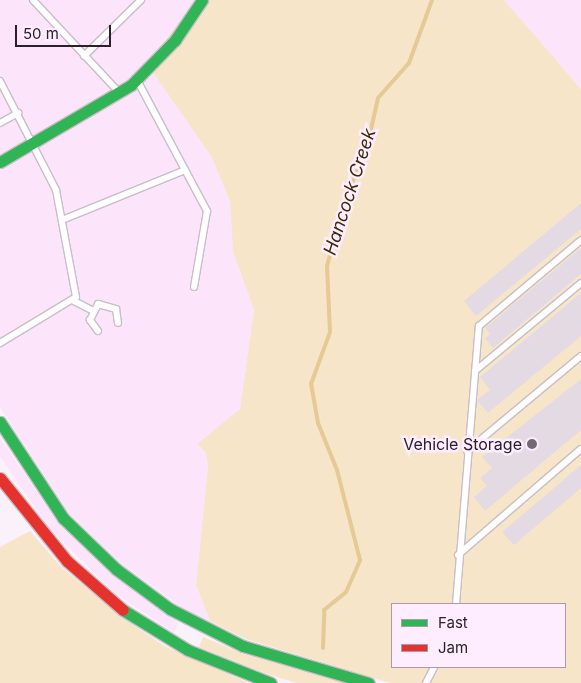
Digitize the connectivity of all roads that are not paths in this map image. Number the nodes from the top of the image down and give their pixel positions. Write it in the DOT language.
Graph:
graph roads {
  1 [pos="33,0"];
  2 [pos="141,0"];
  3 [pos="202,0"];
  4 [pos="84,56"];
  5 [pos="136,80"];
  6 [pos="0,81"];
  7 [pos="119,93"];
  8 [pos="18,113"];
  9 [pos="0,123"];
  10 [pos="34,143"];
  11 [pos="0,162"];
  12 [pos="185,170"];
  13 [pos="62,220"];
  14 [pos="581,240"];
  15 [pos="581,283"];
  16 [pos="194,287"];
  17 [pos="74,301"];
  18 [pos="92,310"];
  19 [pos="118,323"];
  20 [pos="98,331"];
  21 [pos="0,343"];
  22 [pos="581,356"];
  23 [pos="475,372"];
  24 [pos="0,422"];
  25 [pos="581,449"];
  26 [pos="468,451"];
  27 [pos="0,478"];
  28 [pos="458,554"];
  29 [pos="456,603"];
  30 [pos="188,620"];
  31 [pos="175,643"];
  32 [pos="434,668"];
  33 [pos="271,683"];
  34 [pos="369,683"];
  35 [pos="426,683"];
  1 -- 4 [label="lane"];
  2 -- 4 [label="lane"];
  3 -- 5 [label="main road"];
  4 -- 7 [label="lane"];
  5 -- 7 [label="main road"];
  5 -- 12 [label="lane"];
  6 -- 8 [label="lane"];
  7 -- 10 [label="main road"];
  8 -- 9 [label="lane"];
  8 -- 10 [label="lane"];
  10 -- 11 [label="main road"];
  10 -- 13 [label="lane"];
  12 -- 13 [label="lane"];
  12 -- 16 [label="lane"];
  13 -- 17 [label="lane"];
  14 -- 23 [label="lane"];
  15 -- 23 [label="lane"];
  17 -- 18 [label="lane"];
  17 -- 21 [label="lane"];
  18 -- 19 [label="lane"];
  18 -- 20 [label="lane"];
  22 -- 26 [label="lane"];
  23 -- 26 [label="lane"];
  24 -- 30 [label="main road"];
  25 -- 28 [label="lane"];
  26 -- 28 [label="lane"];
  27 -- 31 [label="main road"];
  28 -- 29 [label="lane"];
  30 -- 31 [label="main road"];
  30 -- 34 [label="main road"];
  31 -- 33 [label="main road"];
  32 -- 35 [label="lane"];
}
